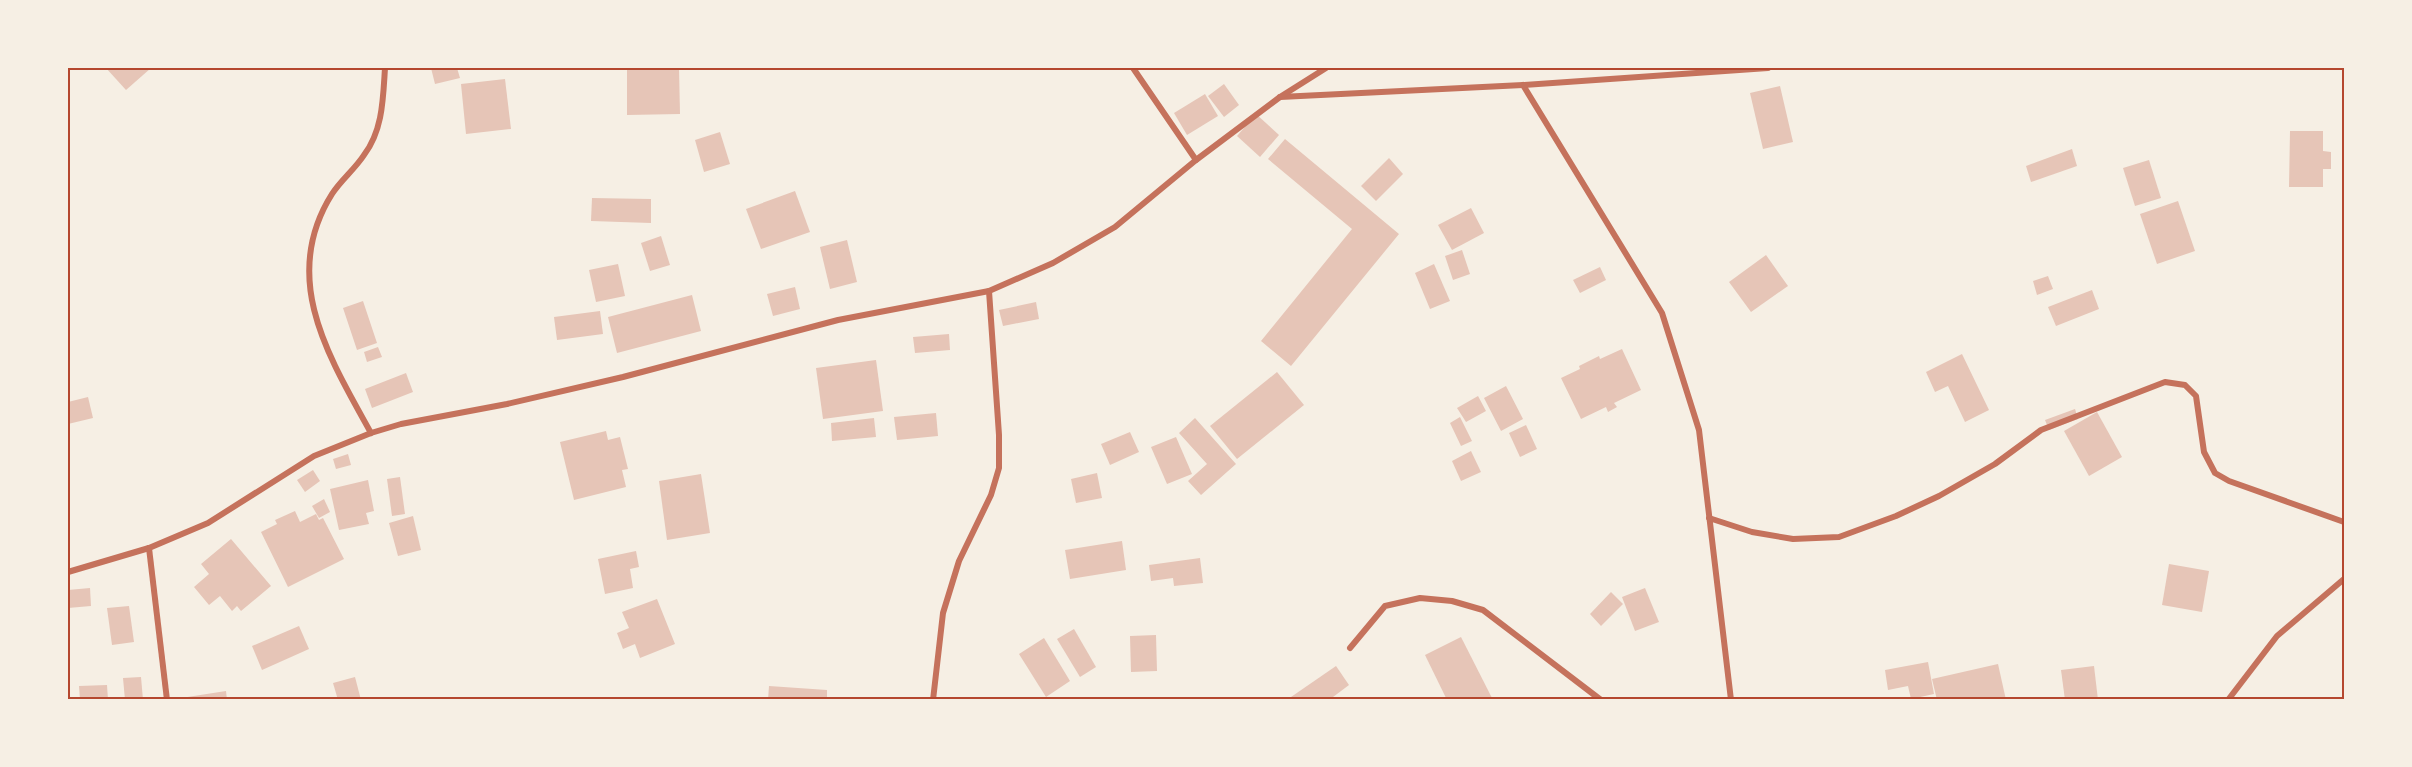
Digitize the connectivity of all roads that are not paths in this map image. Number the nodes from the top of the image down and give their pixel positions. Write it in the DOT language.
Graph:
graph roads {
  1 [pos="385,68"];
  2 [pos="1133,68"];
  3 [pos="1326,68"];
  4 [pos="1768,68"];
  5 [pos="1523,85"];
  6 [pos="1280,97"];
  7 [pos="1196,160"];
  8 [pos="989,291"];
  9 [pos="371,433"];
  10 [pos="1709,518"];
  11 [pos="2344,522"];
  12 [pos="149,548"];
  13 [pos="68,572"];
  14 [pos="2344,579"];
  15 [pos="1350,648"];
  16 [pos="167,699"];
  17 [pos="933,699"];
  18 [pos="1601,699"];
  19 [pos="1731,699"];
  20 [pos="2228,699"];
  1 -- 9 [label="street"];
  2 -- 7 [label="street"];
  3 -- 6 [label="street"];
  4 -- 5 [label="street"];
  5 -- 6 [label="street"];
  5 -- 10 [label="street"];
  6 -- 7 [label="street"];
  7 -- 8 [label="street"];
  8 -- 9 [label="street"];
  8 -- 17 [label="street"];
  9 -- 12 [label="street"];
  10 -- 11 [label="street"];
  10 -- 19 [label="street"];
  12 -- 13 [label="street"];
  12 -- 16 [label="street"];
  14 -- 20 [label="street"];
  15 -- 18 [label="street"];
}
